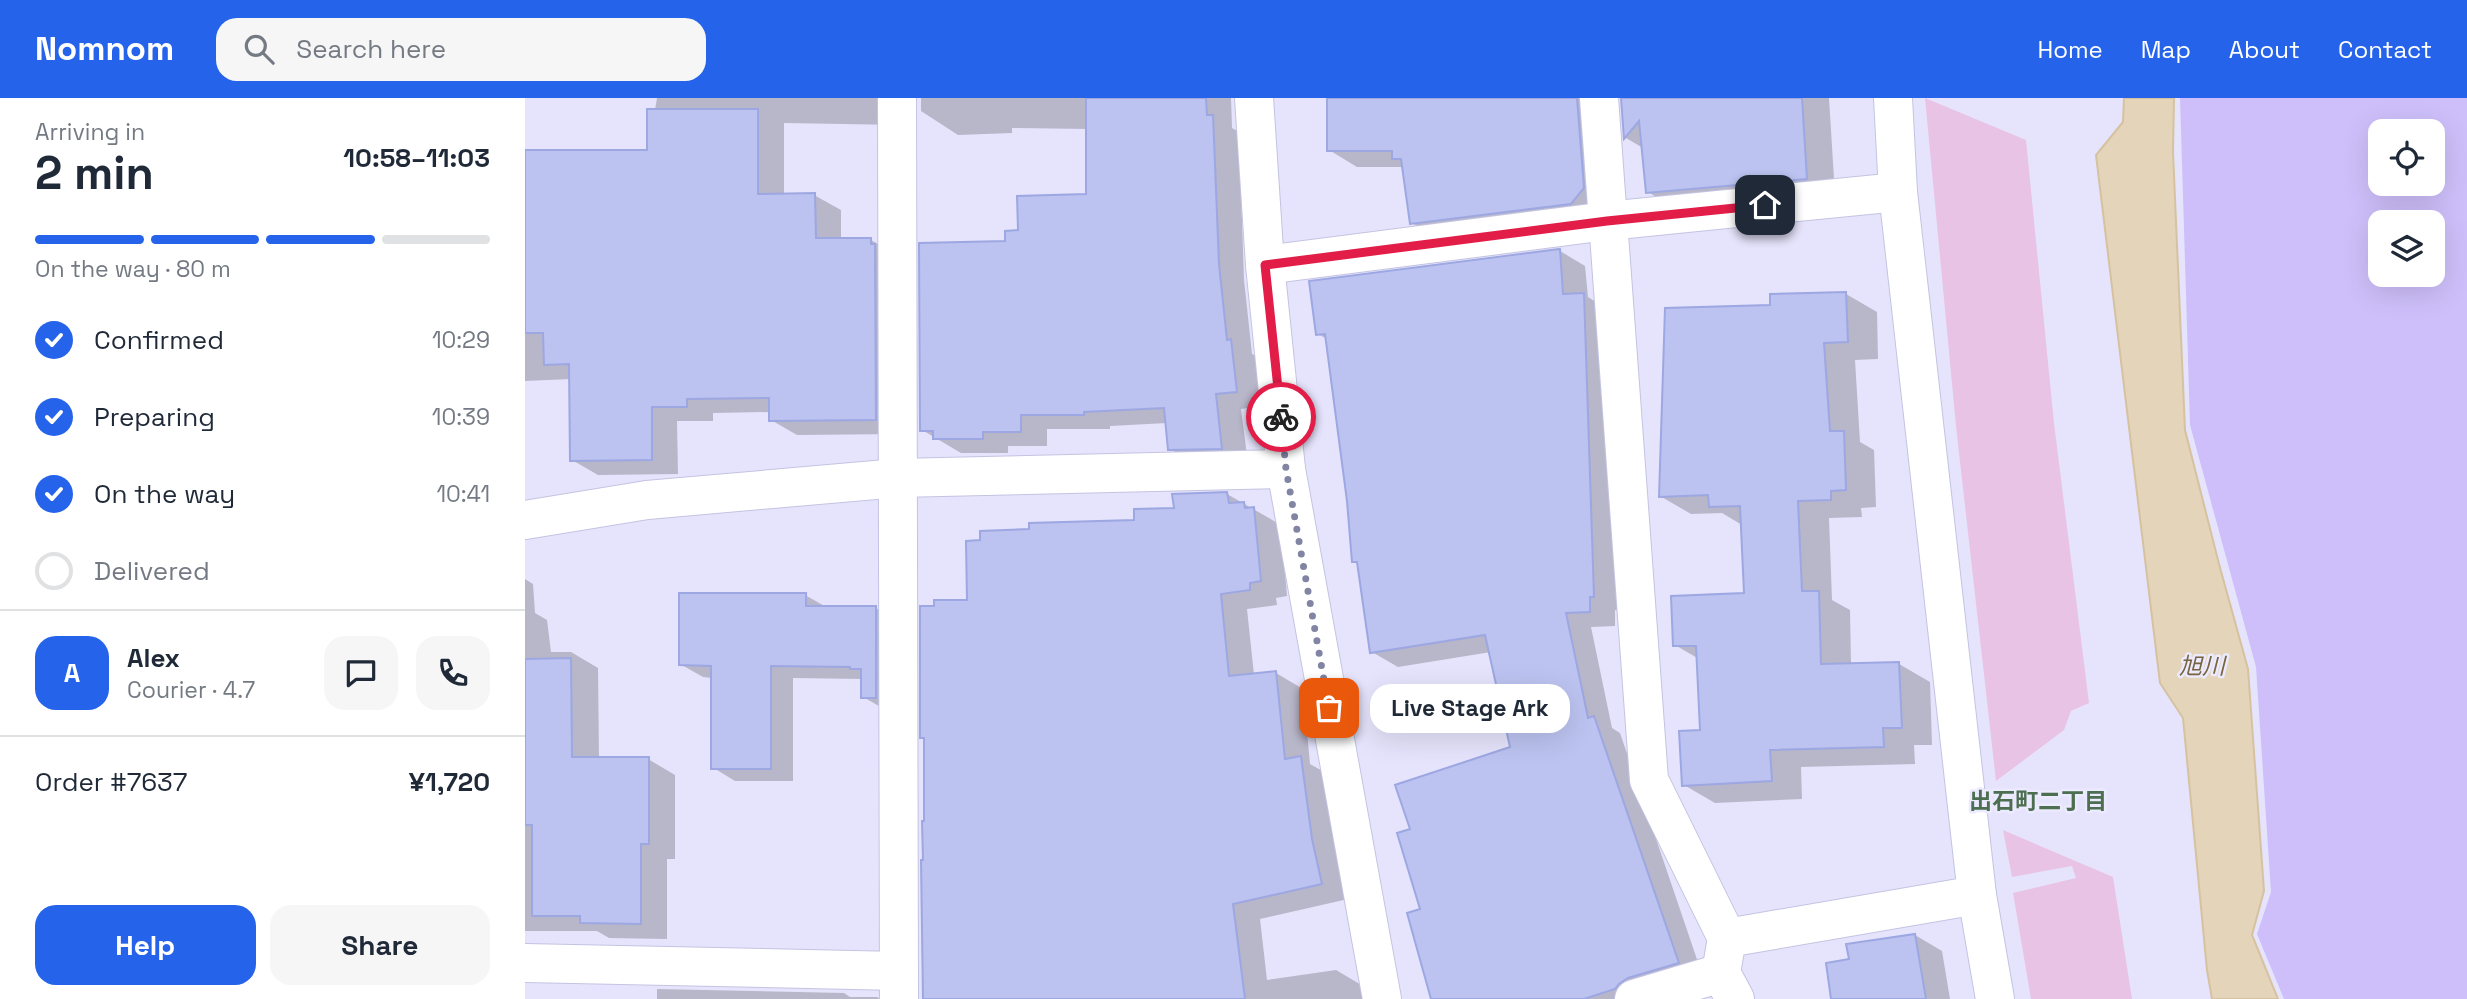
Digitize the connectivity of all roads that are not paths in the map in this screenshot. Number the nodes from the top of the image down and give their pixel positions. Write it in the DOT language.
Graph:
graph roads {
  1 [pos="897,98"];
  2 [pos="1254,98"];
  3 [pos="1599,98"];
  4 [pos="1893,98"];
  5 [pos="1898,192"];
  6 [pos="1607,221"];
  7 [pos="1265,265"];
  8 [pos="1286,469"];
  9 [pos="898,478"];
  10 [pos="525,520"];
  11 [pos="1977,895"];
  12 [pos="525,963"];
  13 [pos="1728,970"];
  14 [pos="899,985"];
  15 [pos="1382,999"];
  16 [pos="1634,999"];
  17 [pos="1995,999"];
  1 -- 9 [label="street"];
  2 -- 7 [label="street"];
  3 -- 6 [label="street"];
  4 -- 5 [label="street"];
  5 -- 6 [label="street"];
  5 -- 11 [label="street"];
  6 -- 7 [label="street"];
  6 -- 13 [label="street"];
  7 -- 8 [label="street"];
  8 -- 9 [label="street"];
  8 -- 15 [label="street"];
  9 -- 10 [label="street"];
  9 -- 14 [label="street"];
  11 -- 13 [label="street"];
  11 -- 17 [label="street"];
  12 -- 14 [label="street"];
  13 -- 16 [label="street"];
}
